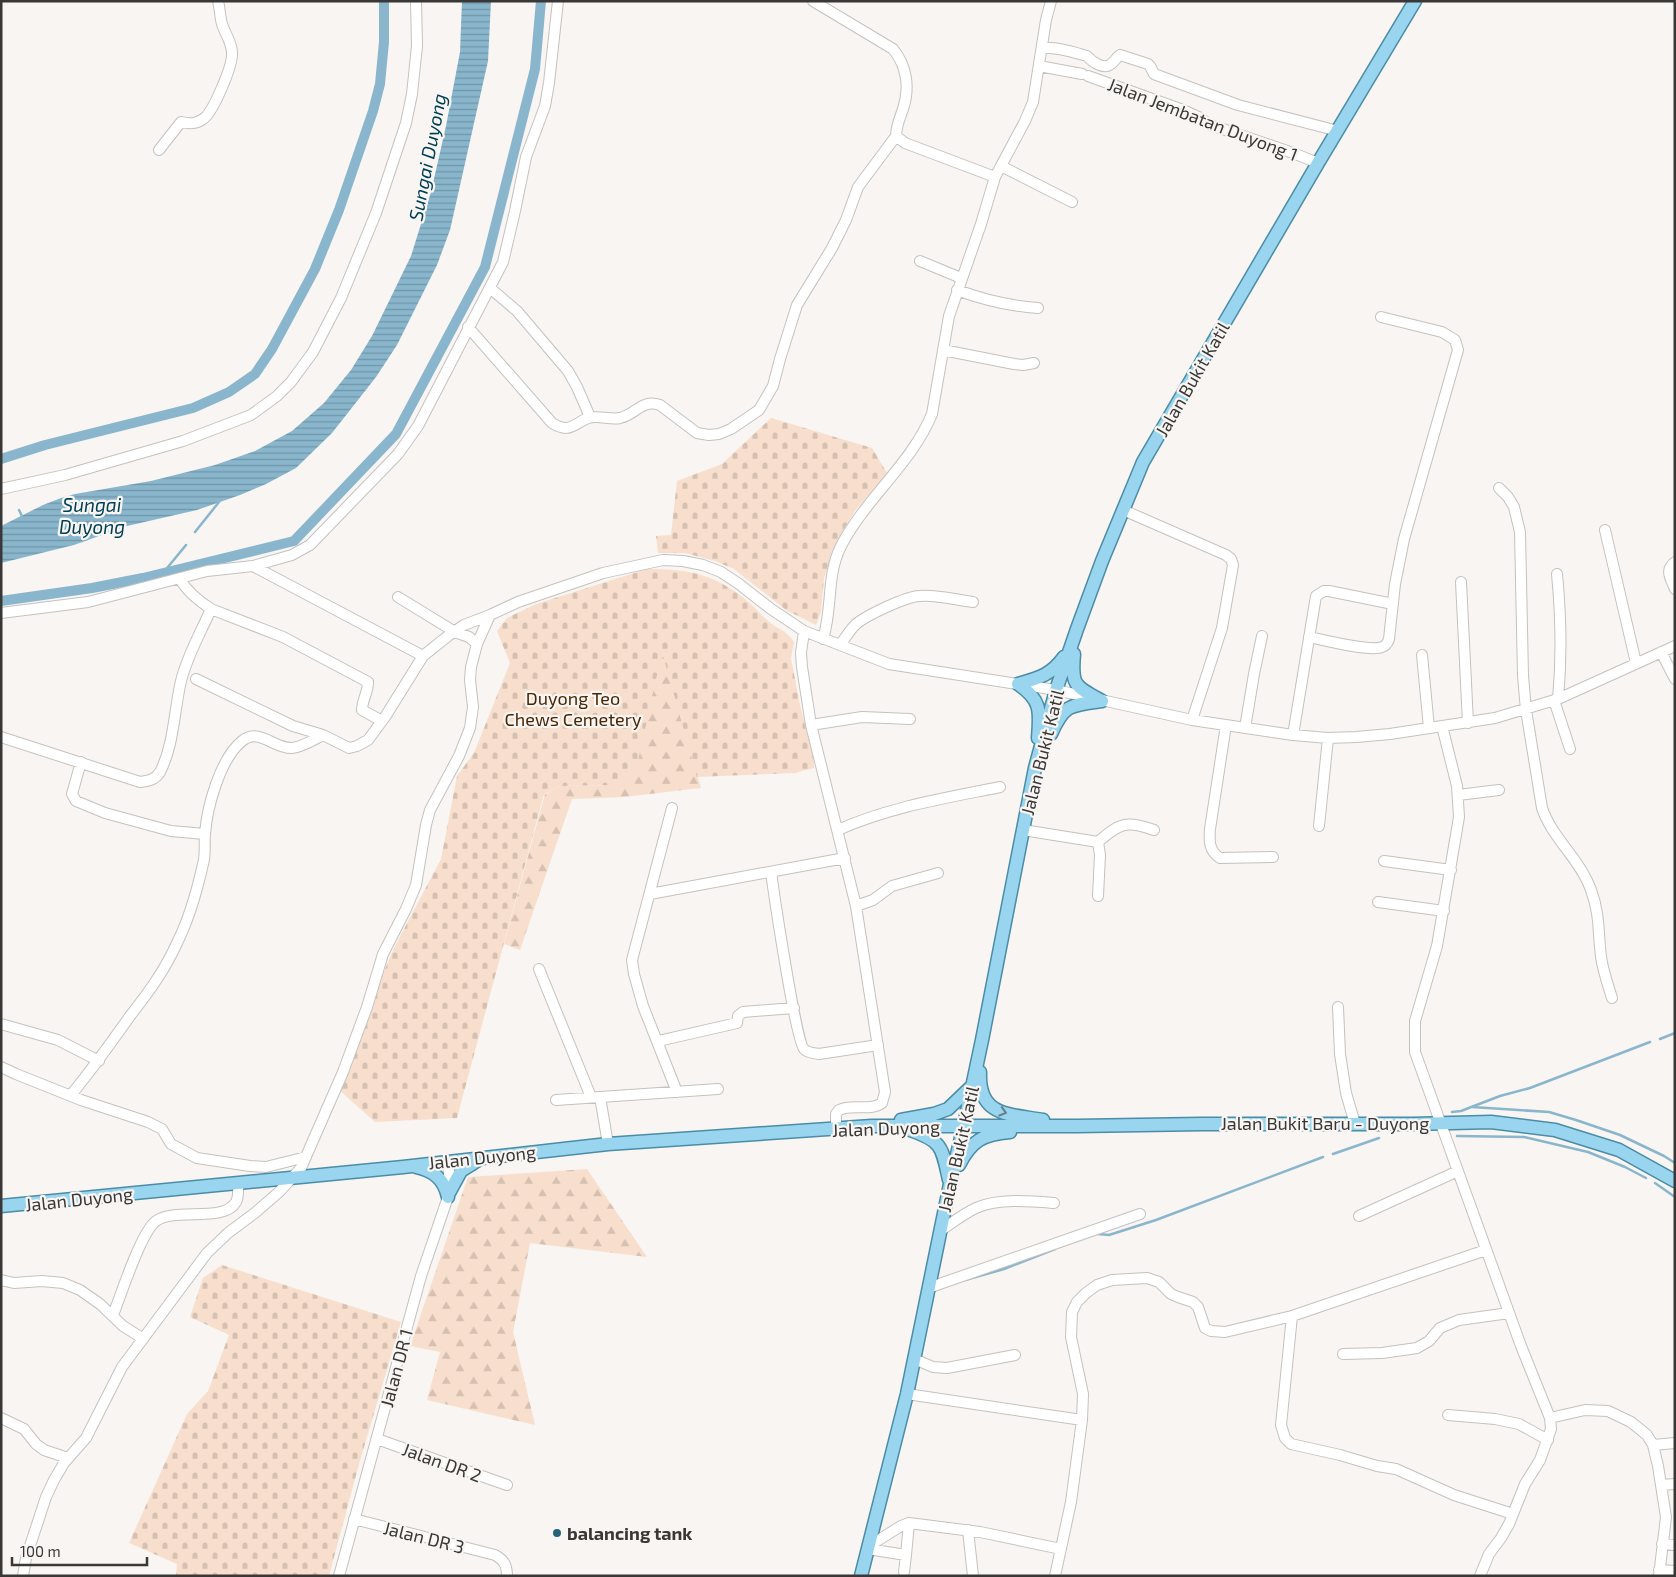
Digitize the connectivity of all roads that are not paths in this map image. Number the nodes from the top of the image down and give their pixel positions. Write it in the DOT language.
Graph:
graph roads {
  1 [pos="218,1"];
  2 [pos="416,1"];
  3 [pos="558,1"];
  4 [pos="813,1"];
  5 [pos="1051,1"];
  6 [pos="1415,1"];
  7 [pos="1042,49"];
  8 [pos="1039,66"];
  9 [pos="1338,131"];
  10 [pos="896,136"];
  11 [pos="159,150"];
  12 [pos="1318,163"];
  13 [pos="1001,166"];
  14 [pos="995,178"];
  15 [pos="1072,202"];
  16 [pos="920,261"];
  17 [pos="961,278"];
  18 [pos="490,288"];
  19 [pos="957,290"];
  20 [pos="1038,308"];
  21 [pos="1381,317"];
  22 [pos="468,328"];
  23 [pos="943,350"];
  24 [pos="1034,363"];
  25 [pos="590,418"];
  26 [pos="1499,488"];
  27 [pos="1,489"];
  28 [pos="1123,510"];
  29 [pos="1605,530"];
  30 [pos="1675,562"];
  31 [pos="253,566"];
  32 [pos="1557,574"];
  33 [pos="180,579"];
  34 [pos="1461,582"];
  35 [pos="1675,590"];
  36 [pos="398,597"];
  37 [pos="973,602"];
  38 [pos="1393,604"];
  39 [pos="211,609"];
  40 [pos="1,613"];
  41 [pos="490,615"];
  42 [pos="1077,629"];
  43 [pos="804,631"];
  44 [pos="455,632"];
  45 [pos="1262,636"];
  46 [pos="1309,637"];
  47 [pos="823,639"];
  48 [pos="477,644"];
  49 [pos="840,645"];
  50 [pos="1675,646"];
  51 [pos="1070,649"];
  52 [pos="1661,652"];
  53 [pos="1422,655"];
  54 [pos="424,656"];
  55 [pos="1636,663"];
  56 [pos="196,679"];
  57 [pos="1675,679"];
  58 [pos="1018,684"];
  59 [pos="1056,690"];
  60 [pos="1556,700"];
  61 [pos="1102,701"];
  62 [pos="1526,710"];
  63 [pos="910,719"];
  64 [pos="1192,720"];
  65 [pos="382,721"];
  66 [pos="1468,722"];
  67 [pos="811,725"];
  68 [pos="1226,725"];
  69 [pos="1442,726"];
  70 [pos="1245,728"];
  71 [pos="1429,728"];
  72 [pos="323,735"];
  73 [pos="1293,735"];
  74 [pos="1,737"];
  75 [pos="1328,738"];
  76 [pos="1570,749"];
  77 [pos="81,762"];
  78 [pos="1035,768"];
  79 [pos="1000,787"];
  80 [pos="1499,790"];
  81 [pos="1458,795"];
  82 [pos="672,808"];
  83 [pos="1319,826"];
  84 [pos="838,830"];
  85 [pos="1023,830"];
  86 [pos="1154,830"];
  87 [pos="205,834"];
  88 [pos="1098,842"];
  89 [pos="1273,857"];
  90 [pos="845,858"];
  91 [pos="1384,861"];
  92 [pos="1451,870"];
  93 [pos="771,872"];
  94 [pos="938,874"];
  95 [pos="650,894"];
  96 [pos="1098,896"];
  97 [pos="1378,902"];
  98 [pos="856,906"];
  99 [pos="1444,911"];
  100 [pos="539,969"];
  101 [pos="1612,998"];
  102 [pos="1338,1007"];
  103 [pos="794,1008"];
  104 [pos="1,1024"];
  105 [pos="982,1040"];
  106 [pos="658,1041"];
  107 [pos="878,1045"];
  108 [pos="99,1061"];
  109 [pos="1,1067"];
  110 [pos="972,1086"];
  111 [pos="718,1089"];
  112 [pos="677,1092"];
  113 [pos="71,1095"];
  114 [pos="595,1097"];
  115 [pos="556,1100"];
  116 [pos="1441,1123"];
  117 [pos="1355,1124"];
  118 [pos="872,1126"];
  119 [pos="898,1126"];
  120 [pos="964,1126"];
  121 [pos="1077,1126"];
  122 [pos="836,1129"];
  123 [pos="608,1144"];
  124 [pos="484,1157"];
  125 [pos="306,1158"];
  126 [pos="449,1161"];
  127 [pos="402,1167"];
  128 [pos="1458,1171"];
  129 [pos="294,1178"];
  130 [pos="1675,1182"];
  131 [pos="238,1183"];
  132 [pos="950,1184"];
  133 [pos="448,1195"];
  134 [pos="1054,1203"];
  135 [pos="1,1206"];
  136 [pos="1140,1214"];
  137 [pos="1359,1216"];
  138 [pos="940,1231"];
  139 [pos="1486,1250"];
  140 [pos="1,1280"];
  141 [pos="928,1288"];
  142 [pos="1509,1313"];
  143 [pos="113,1315"];
  144 [pos="1292,1316"];
  145 [pos="142,1338"];
  146 [pos="1343,1354"];
  147 [pos="1015,1355"];
  148 [pos="914,1359"];
  149 [pos="907,1394"];
  150 [pos="1448,1415"];
  151 [pos="1,1418"];
  152 [pos="1550,1418"];
  153 [pos="1082,1420"];
  154 [pos="377,1439"];
  155 [pos="1548,1440"];
  156 [pos="1675,1443"];
  157 [pos="1653,1445"];
  158 [pos="68,1458"];
  159 [pos="1675,1484"];
  160 [pos="507,1485"];
  161 [pos="1661,1486"];
  162 [pos="1513,1514"];
  163 [pos="354,1519"];
  164 [pos="909,1524"];
  165 [pos="968,1530"];
  166 [pos="1662,1544"];
  167 [pos="1675,1545"];
  168 [pos="869,1547"];
  169 [pos="1061,1549"];
  170 [pos="906,1555"];
  171 [pos="1675,1571"];
  172 [pos="904,1572"];
  173 [pos="1659,1573"];
  174 [pos="24,1576"];
  175 [pos="339,1576"];
  176 [pos="507,1576"];
  177 [pos="861,1576"];
  178 [pos="973,1576"];
  179 [pos="1055,1576"];
  180 [pos="1480,1576"];
  1 -- 11 [label="street"];
  2 -- 27 [label="street"];
  3 -- 18 [label="street"];
  4 -- 10 [label="street"];
  5 -- 7 [label="street"];
  6 -- 9 [label="main road, Jalan Bukit Katil"];
  7 -- 8 [label="street"];
  7 -- 9 [label="street"];
  8 -- 12 [label="street, Jalan Jembatan Duyong 1"];
  8 -- 13 [label="street"];
  9 -- 12 [label="main road, Jalan Bukit Katil"];
  10 -- 14 [label="street"];
  10 -- 25 [label="street"];
  12 -- 28 [label="main road, Jalan Bukit Katil"];
  13 -- 14 [label="street"];
  13 -- 15 [label="street"];
  14 -- 17 [label="street"];
  16 -- 17 [label="street"];
  17 -- 19 [label="street"];
  18 -- 22 [label="street"];
  18 -- 25 [label="street"];
  19 -- 20 [label="street"];
  19 -- 23 [label="street"];
  21 -- 38 [label="street"];
  22 -- 25 [label="street"];
  22 -- 31 [label="street"];
  23 -- 24 [label="street"];
  23 -- 47 [label="street"];
  26 -- 62 [label="street"];
  28 -- 42 [label="main road, Jalan Bukit Katil"];
  28 -- 64 [label="street"];
  29 -- 55 [label="street"];
  30 -- 35 [label="street"];
  31 -- 33 [label="street"];
  31 -- 54 [label="street"];
  32 -- 60 [label="street"];
  33 -- 39 [label="street"];
  33 -- 40 [label="street"];
  34 -- 66 [label="street"];
  36 -- 44 [label="street"];
  37 -- 49 [label="street"];
  38 -- 46 [label="street"];
  38 -- 46 [label="street"];
  39 -- 65 [label="street"];
  39 -- 77 [label="street"];
  41 -- 43 [label="street"];
  41 -- 44 [label="street"];
  41 -- 48 [label="street"];
  42 -- 51 [label="main road, Jalan Bukit Katil"];
  42 -- 61 [label="main road"];
  43 -- 47 [label="street"];
  43 -- 67 [label="street"];
  44 -- 48 [label="street"];
  44 -- 54 [label="street"];
  45 -- 70 [label="street"];
  46 -- 73 [label="street"];
  47 -- 49 [label="street"];
  48 -- 125 [label="street"];
  49 -- 58 [label="street"];
  50 -- 52 [label="street"];
  51 -- 58 [label="main road"];
  51 -- 59 [label="main road, Jalan Bukit Katil"];
  52 -- 55 [label="street"];
  52 -- 57 [label="street"];
  53 -- 71 [label="street"];
  54 -- 65 [label="street"];
  55 -- 60 [label="street"];
  56 -- 72 [label="street"];
  58 -- 59 [label="street"];
  58 -- 78 [label="main road"];
  59 -- 61 [label="street"];
  59 -- 78 [label="main road, Jalan Bukit Katil"];
  60 -- 62 [label="street"];
  60 -- 76 [label="street"];
  61 -- 64 [label="street"];
  61 -- 78 [label="main road"];
  62 -- 66 [label="street"];
  62 -- 101 [label="street"];
  63 -- 67 [label="street"];
  64 -- 68 [label="street"];
  65 -- 72 [label="street"];
  66 -- 69 [label="street"];
  67 -- 84 [label="street"];
  68 -- 70 [label="street"];
  68 -- 89 [label="street"];
  69 -- 71 [label="street"];
  69 -- 81 [label="street"];
  70 -- 73 [label="street"];
  71 -- 75 [label="street"];
  72 -- 87 [label="street"];
  73 -- 75 [label="street"];
  74 -- 77 [label="street"];
  75 -- 83 [label="street"];
  77 -- 87 [label="street"];
  78 -- 85 [label="main road, Jalan Bukit Katil"];
  79 -- 84 [label="street"];
  80 -- 81 [label="street"];
  81 -- 92 [label="street"];
  82 -- 95 [label="street"];
  84 -- 90 [label="street"];
  85 -- 88 [label="street"];
  85 -- 105 [label="main road, Jalan Bukit Katil"];
  86 -- 88 [label="street"];
  87 -- 108 [label="street"];
  88 -- 96 [label="street"];
  90 -- 93 [label="street"];
  90 -- 98 [label="street"];
  91 -- 92 [label="street"];
  92 -- 99 [label="street"];
  93 -- 95 [label="street"];
  93 -- 103 [label="street"];
  94 -- 98 [label="street"];
  95 -- 106 [label="street"];
  97 -- 99 [label="street"];
  98 -- 107 [label="street"];
  99 -- 116 [label="street"];
  100 -- 114 [label="street"];
  102 -- 117 [label="street"];
  103 -- 106 [label="street"];
  103 -- 107 [label="street"];
  104 -- 108 [label="street"];
  105 -- 110 [label="main road, Jalan Bukit Katil"];
  105 -- 121 [label="main road, one-way"];
  106 -- 112 [label="street"];
  107 -- 122 [label="street"];
  108 -- 113 [label="street"];
  109 -- 113 [label="street"];
  110 -- 118 [label="main road"];
  110 -- 120 [label="main road, Jalan Bukit Katil"];
  111 -- 112 [label="street"];
  112 -- 114 [label="street"];
  113 -- 125 [label="street"];
  114 -- 115 [label="street"];
  114 -- 123 [label="street"];
  116 -- 117 [label="main road, Jalan Bukit Baru - Duyong"];
  116 -- 128 [label="street"];
  116 -- 130 [label="main road, Jalan Bukit Baru - Duyong"];
  117 -- 121 [label="main road, Jalan Bukit Baru - Duyong"];
  118 -- 119 [label="main road, Jalan Duyong"];
  118 -- 122 [label="main road, Jalan Duyong"];
  119 -- 120 [label="main road, Jalan Duyong"];
  119 -- 132 [label="main road"];
  120 -- 121 [label="main road, Jalan Bukit Baru - Duyong"];
  120 -- 132 [label="main road, Jalan Bukit Katil"];
  121 -- 132 [label="main road"];
  122 -- 123 [label="main road, Jalan Duyong"];
  123 -- 124 [label="main road, Jalan Duyong"];
  124 -- 126 [label="main road, Jalan Duyong"];
  124 -- 133 [label="main road"];
  125 -- 129 [label="street"];
  126 -- 127 [label="main road, Jalan Duyong"];
  126 -- 133 [label="street, Jalan DR 1"];
  127 -- 129 [label="main road, Jalan Duyong"];
  127 -- 133 [label="main road"];
  128 -- 137 [label="street"];
  128 -- 139 [label="street"];
  129 -- 131 [label="main road, Jalan Duyong"];
  129 -- 145 [label="street"];
  131 -- 135 [label="main road, Jalan Duyong"];
  131 -- 143 [label="street"];
  132 -- 138 [label="main road, Jalan Bukit Katil"];
  133 -- 154 [label="street, Jalan DR 1"];
  134 -- 138 [label="street"];
  136 -- 141 [label="street"];
  138 -- 141 [label="main road, Jalan Bukit Katil"];
  139 -- 142 [label="street"];
  139 -- 144 [label="street"];
  140 -- 143 [label="street"];
  141 -- 148 [label="main road, Jalan Bukit Katil"];
  142 -- 146 [label="street"];
  142 -- 152 [label="street"];
  143 -- 145 [label="street"];
  144 -- 153 [label="street"];
  144 -- 162 [label="street"];
  145 -- 158 [label="street"];
  147 -- 148 [label="street"];
  148 -- 149 [label="main road, Jalan Bukit Katil"];
  149 -- 153 [label="street"];
  149 -- 168 [label="main road, Jalan Bukit Katil"];
  150 -- 155 [label="street"];
  151 -- 158 [label="street"];
  152 -- 155 [label="street"];
  152 -- 157 [label="street"];
  153 -- 169 [label="street"];
  154 -- 160 [label="street, Jalan DR 2"];
  154 -- 163 [label="street, Jalan DR 1"];
  155 -- 162 [label="street"];
  156 -- 157 [label="street"];
  157 -- 161 [label="street"];
  158 -- 174 [label="street"];
  159 -- 161 [label="street"];
  161 -- 166 [label="street"];
  162 -- 180 [label="street"];
  163 -- 175 [label="street, Jalan DR 1"];
  163 -- 176 [label="street, Jalan DR 3"];
  164 -- 165 [label="street"];
  164 -- 168 [label="street"];
  164 -- 170 [label="street"];
  165 -- 169 [label="street"];
  165 -- 178 [label="street"];
  166 -- 167 [label="street"];
  166 -- 173 [label="street"];
  168 -- 170 [label="street"];
  168 -- 177 [label="main road, Jalan Bukit Katil"];
  169 -- 179 [label="street"];
  170 -- 172 [label="street"];
  171 -- 173 [label="street"];
}
